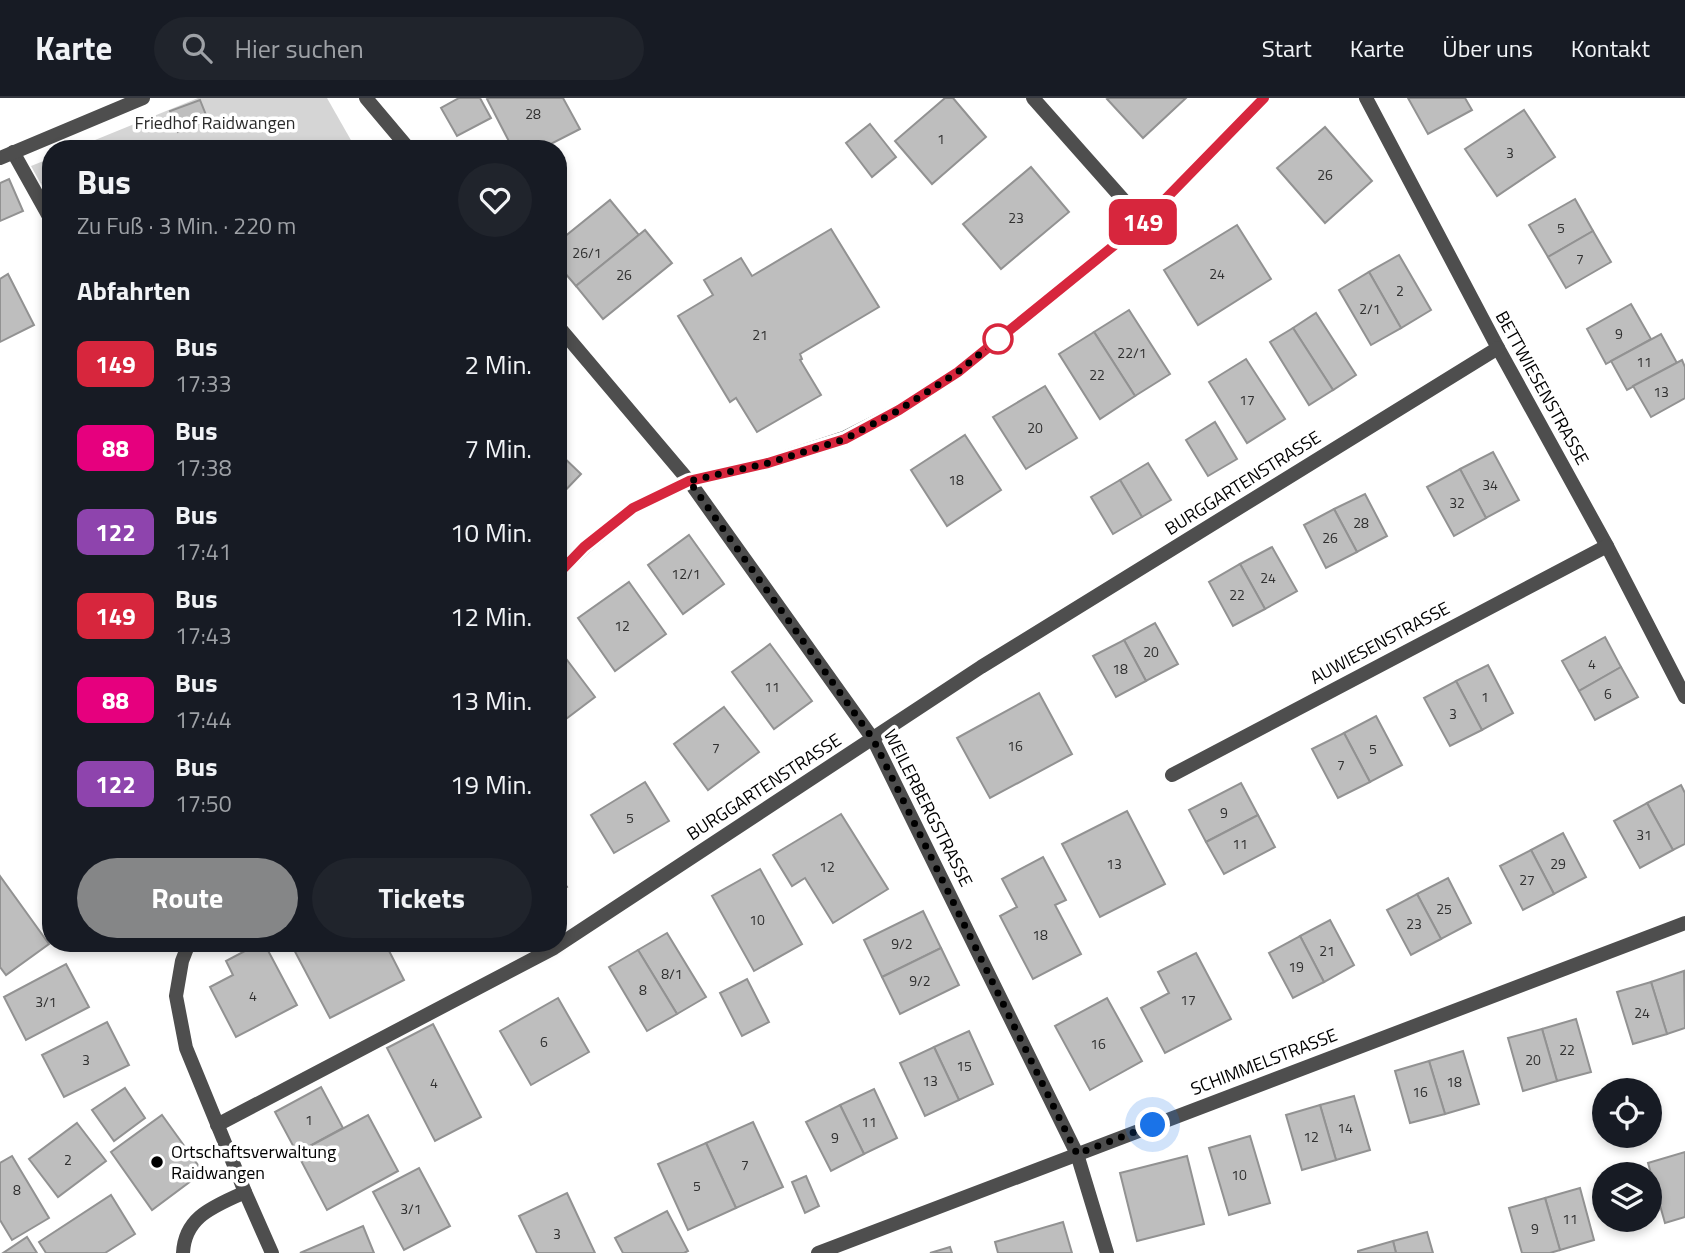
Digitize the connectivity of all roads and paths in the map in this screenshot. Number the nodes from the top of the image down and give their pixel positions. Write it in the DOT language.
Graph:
graph roads {
  1 [pos="143,98"];
  2 [pos="366,98"];
  3 [pos="1033,98"];
  4 [pos="1264,98"];
  5 [pos="1366,98"];
  6 [pos="42,140"];
  7 [pos="43,140"];
  8 [pos="401,140"];
  9 [pos="7,155"];
  10 [pos="42,207"];
  11 [pos="1143,222"];
  12 [pos="567,337"];
  13 [pos="1497,348"];
  14 [pos="689,481"];
  15 [pos="1607,546"];
  16 [pos="567,565"];
  17 [pos="1685,697"];
  18 [pos="873,739"];
  19 [pos="1172,775"];
  20 [pos="1685,923"];
  21 [pos="567,939"];
  22 [pos="186,952"];
  23 [pos="546,952"];
  24 [pos="217,1125"];
  25 [pos="1077,1154"];
  26 [pos="245,1192"];
  27 [pos="183,1253"];
  28 [pos="272,1253"];
  29 [pos="817,1253"];
  30 [pos="1107,1253"];
  1 -- 7 [label="street"];
  2 -- 8 [label="street"];
  3 -- 11 [label="street"];
  4 -- 11 [label="street"];
  5 -- 13 [label="street, BETTWIESENSTRASSE"];
  6 -- 9 [label="street"];
  9 -- 10 [label="street"];
  11 -- 14 [label="street"];
  12 -- 14 [label="street, WEILERBERGSTRASSE"];
  13 -- 15 [label="street, BETTWIESENSTRASSE"];
  13 -- 18 [label="street, BURGGARTENSTRASSE"];
  14 -- 16 [label="street"];
  14 -- 18 [label="street, WEILERBERGSTRASSE"];
  15 -- 17 [label="street, BETTWIESENSTRASSE"];
  15 -- 19 [label="street, AUWIESENSTRASSE"];
  18 -- 21 [label="street, BURGGARTENSTRASSE"];
  18 -- 25 [label="street, WEILERBERGSTRASSE"];
  20 -- 25 [label="street, SCHIMMELSTRASSE"];
  22 -- 24 [label="street"];
  23 -- 24 [label="street, BURGGARTENSTRASSE"];
  24 -- 26 [label="street"];
  25 -- 29 [label="street, SCHIMMELSTRASSE"];
  25 -- 30 [label="street, WEILERBERGSTRASSE"];
  26 -- 27 [label="street"];
  26 -- 28 [label="street"];
}
